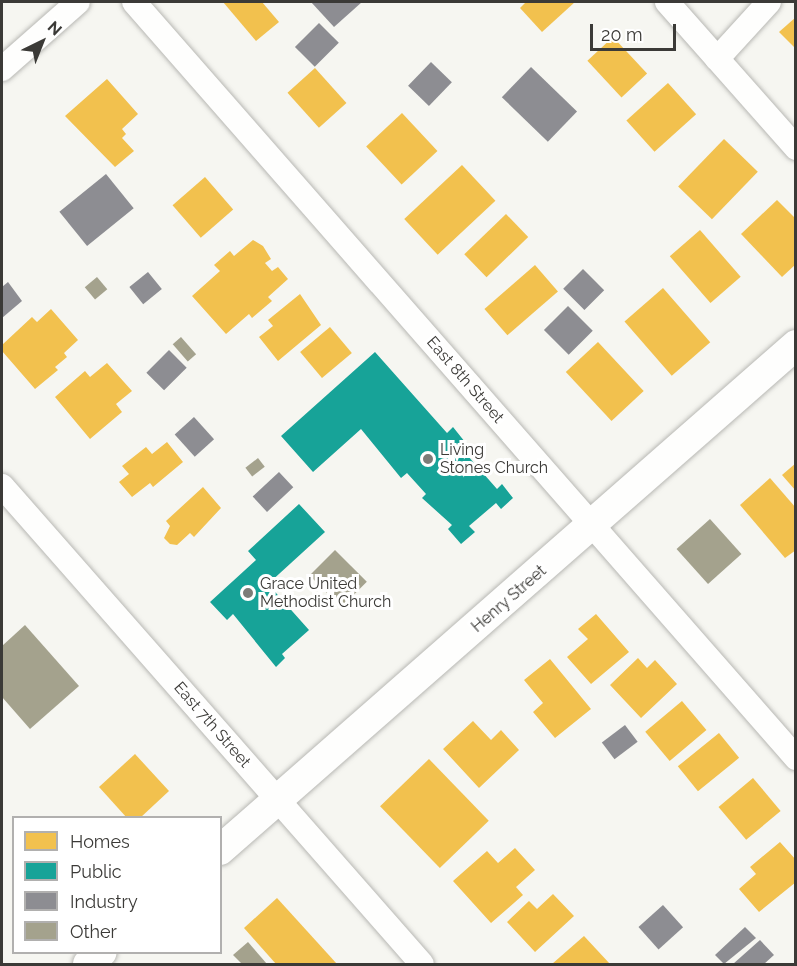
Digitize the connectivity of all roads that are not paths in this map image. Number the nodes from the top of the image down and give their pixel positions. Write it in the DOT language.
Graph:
graph roads {
  1 [pos="78,2"];
  2 [pos="134,2"];
  3 [pos="667,2"];
  4 [pos="769,2"];
  5 [pos="717,59"];
  6 [pos="2,69"];
  7 [pos="795,148"];
  8 [pos="795,345"];
  9 [pos="2,486"];
  10 [pos="593,526"];
  11 [pos="795,758"];
  12 [pos="279,800"];
  13 [pos="222,848"];
  14 [pos="100,954"];
  15 [pos="88,964"];
  16 [pos="422,964"];
  1 -- 6 [label="street"];
  2 -- 10 [label="street, East 8th Street"];
  3 -- 5 [label="street"];
  4 -- 5 [label="street"];
  5 -- 7 [label="street"];
  8 -- 10 [label="street, Henry Street"];
  9 -- 12 [label="street, East 7th Street"];
  10 -- 11 [label="street, East 8th Street"];
  10 -- 12 [label="street, Henry Street"];
  12 -- 13 [label="street, Henry Street"];
  12 -- 16 [label="street, East 7th Street"];
  14 -- 15 [label="street"];
}
